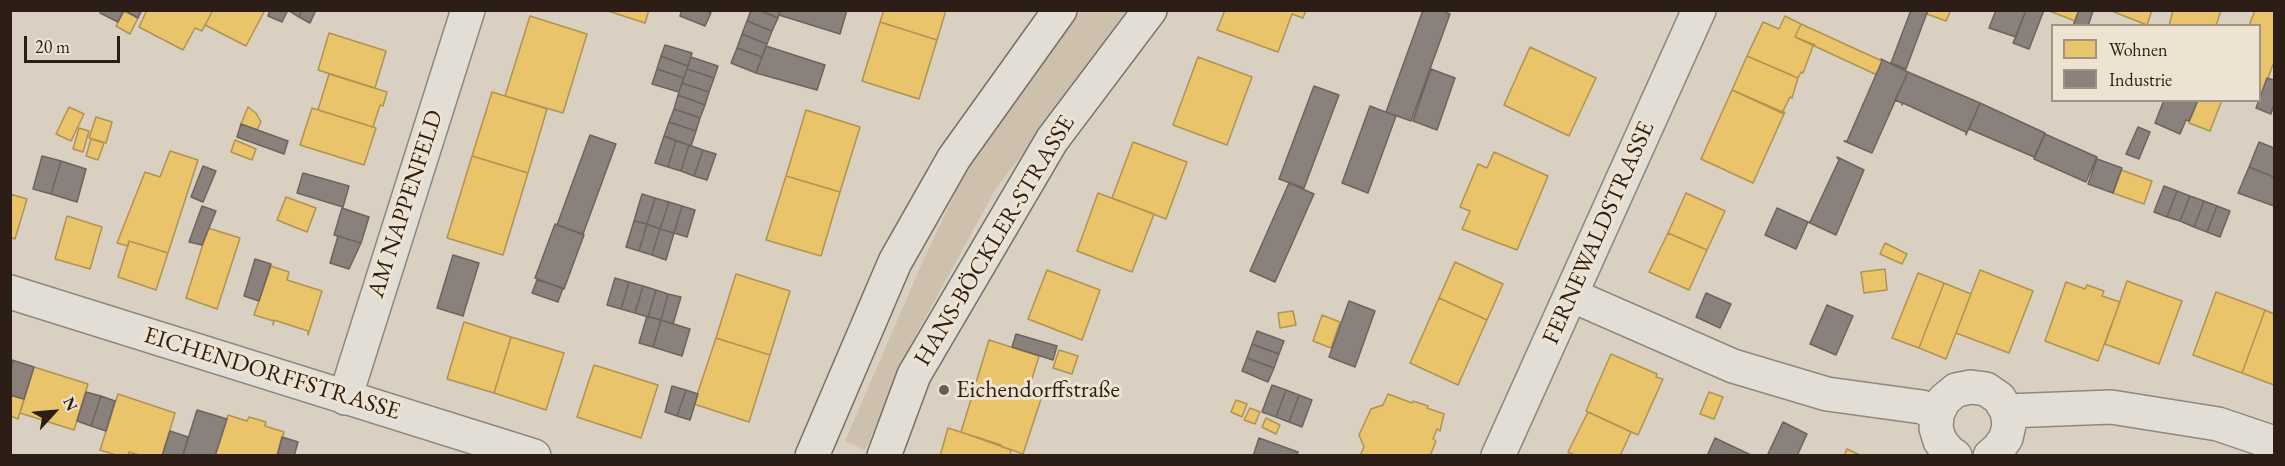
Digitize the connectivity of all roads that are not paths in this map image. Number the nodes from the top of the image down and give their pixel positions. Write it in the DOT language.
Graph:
graph roads {
  1 [pos="468,10"];
  2 [pos="1060,10"];
  3 [pos="1150,10"];
  4 [pos="1700,10"];
  5 [pos="10,292"];
  6 [pos="1570,295"];
  7 [pos="345,398"];
  8 [pos="2007,411"];
  9 [pos="1937,414"];
  10 [pos="2274,443"];
  11 [pos="534,456"];
  12 [pos="812,456"];
  13 [pos="884,456"];
  14 [pos="1498,456"];
  15 [pos="1955,456"];
  16 [pos="1990,456"];
  1 -- 7 [label="street, AM NAPPENFELD"];
  2 -- 12 [label="street"];
  3 -- 13 [label="street, HANS-BÖCKLER-STRASSE"];
  4 -- 6 [label="street, FERNEWALDSTRASSE"];
  5 -- 7 [label="street, EICHENDORFFSTRASSE"];
  6 -- 9 [label="street"];
  6 -- 14 [label="street, FERNEWALDSTRASSE"];
  7 -- 11 [label="street, EICHENDORFFSTRASSE"];
  8 -- 9 [label="street"];
  8 -- 10 [label="street"];
  8 -- 16 [label="street"];
  9 -- 15 [label="street"];
}
